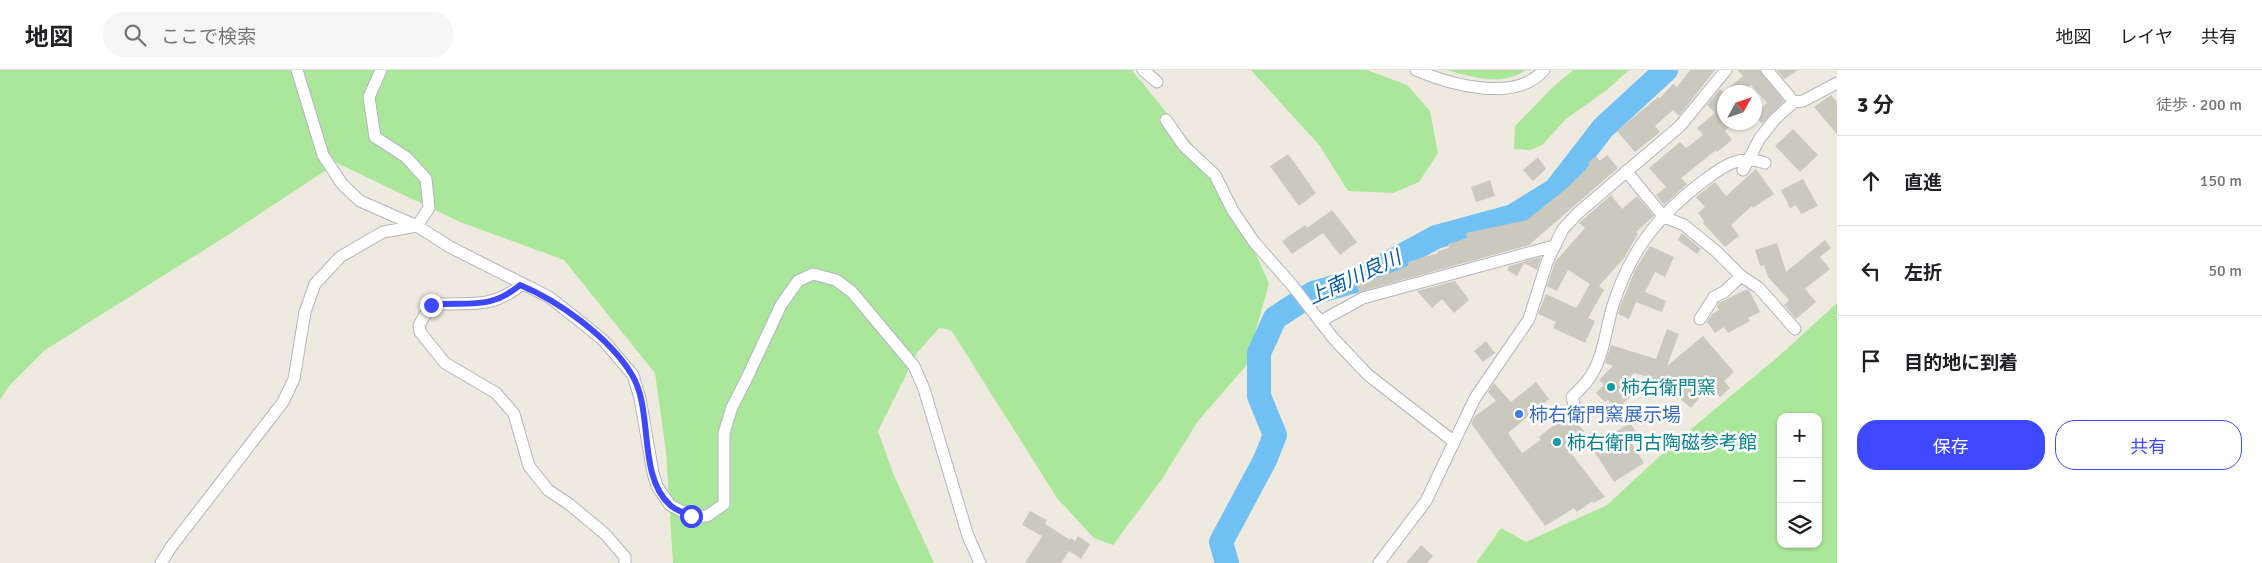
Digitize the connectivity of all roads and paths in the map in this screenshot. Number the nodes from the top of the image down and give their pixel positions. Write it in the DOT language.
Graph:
graph roads {
  1 [pos="297,70"];
  2 [pos="381,70"];
  3 [pos="1143,70"];
  4 [pos="1416,70"];
  5 [pos="1544,70"];
  6 [pos="1726,70"];
  7 [pos="1767,70"];
  8 [pos="1157,82"];
  9 [pos="1837,83"];
  10 [pos="1794,102"];
  11 [pos="1166,120"];
  12 [pos="1749,159"];
  13 [pos="1765,163"];
  14 [pos="1743,170"];
  15 [pos="1626,171"];
  16 [pos="1664,217"];
  17 [pos="418,226"];
  18 [pos="1554,246"];
  19 [pos="1741,276"];
  20 [pos="520,285"];
  21 [pos="1700,319"];
  22 [pos="1321,321"];
  23 [pos="1795,329"];
  24 [pos="1574,404"];
  25 [pos="1453,441"];
  26 [pos="161,563"];
  27 [pos="625,563"];
  28 [pos="980,563"];
  29 [pos="1379,563"];
  1 -- 17 [label="street"];
  2 -- 17 [label="street"];
  3 -- 8 [label="street"];
  4 -- 5 [label="street"];
  6 -- 15 [label="street"];
  7 -- 10 [label="street"];
  9 -- 10 [label="street"];
  10 -- 12 [label="street"];
  11 -- 22 [label="street"];
  12 -- 13 [label="street"];
  12 -- 14 [label="street"];
  12 -- 16 [label="street"];
  15 -- 16 [label="street"];
  15 -- 18 [label="street"];
  16 -- 19 [label="street"];
  16 -- 24 [label="street"];
  17 -- 20 [label="street"];
  17 -- 26 [label="street"];
  18 -- 22 [label="street"];
  18 -- 25 [label="street"];
  19 -- 21 [label="street"];
  19 -- 23 [label="street"];
  20 -- 27 [label="street"];
  20 -- 28 [label="street"];
  22 -- 25 [label="street"];
  25 -- 29 [label="street"];
}
